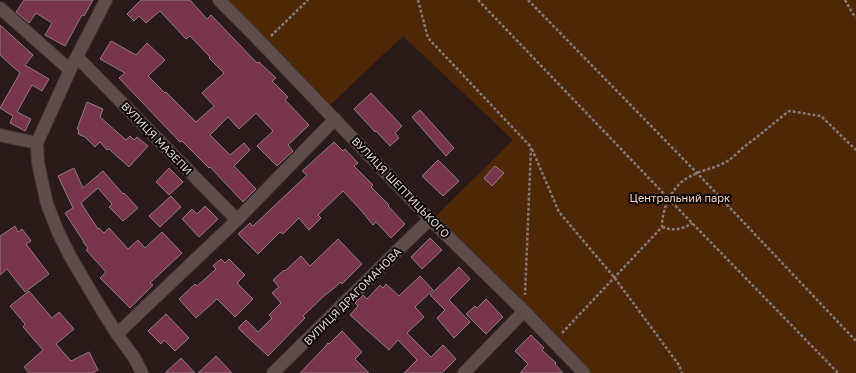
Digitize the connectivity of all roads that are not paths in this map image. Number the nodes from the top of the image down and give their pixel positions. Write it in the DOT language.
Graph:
graph roads {
  1 [pos="106,0"];
  2 [pos="219,0"];
  3 [pos="0,8"];
  4 [pos="77,57"];
  5 [pos="70,70"];
  6 [pos="335,119"];
  7 [pos="0,135"];
  8 [pos="37,143"];
  9 [pos="430,219"];
  10 [pos="237,220"];
  11 [pos="524,311"];
  12 [pos="117,334"];
  13 [pos="142,373"];
  14 [pos="274,373"];
  15 [pos="464,373"];
  16 [pos="584,373"];
  1 -- 4 [label="street"];
  2 -- 6 [label="street, ВУЛИЦЯ ШЕПТИЦЬКОГО"];
  3 -- 5 [label="street"];
  4 -- 5 [label="street"];
  4 -- 10 [label="street, ВУЛИЦЯ МАЗЕПИ"];
  5 -- 8 [label="street"];
  6 -- 9 [label="street, ВУЛИЦЯ ШЕПТИЦЬКОГО"];
  6 -- 10 [label="street"];
  7 -- 8 [label="street"];
  8 -- 12 [label="street"];
  9 -- 11 [label="street, ВУЛИЦЯ ШЕПТИЦЬКОГО"];
  9 -- 14 [label="street, ВУЛИЦЯ ДРАГОМАНОВА"];
  10 -- 12 [label="street"];
  11 -- 15 [label="street"];
  11 -- 16 [label="street, ВУЛИЦЯ ШЕПТИЦЬКОГО"];
  12 -- 13 [label="street"];
}
